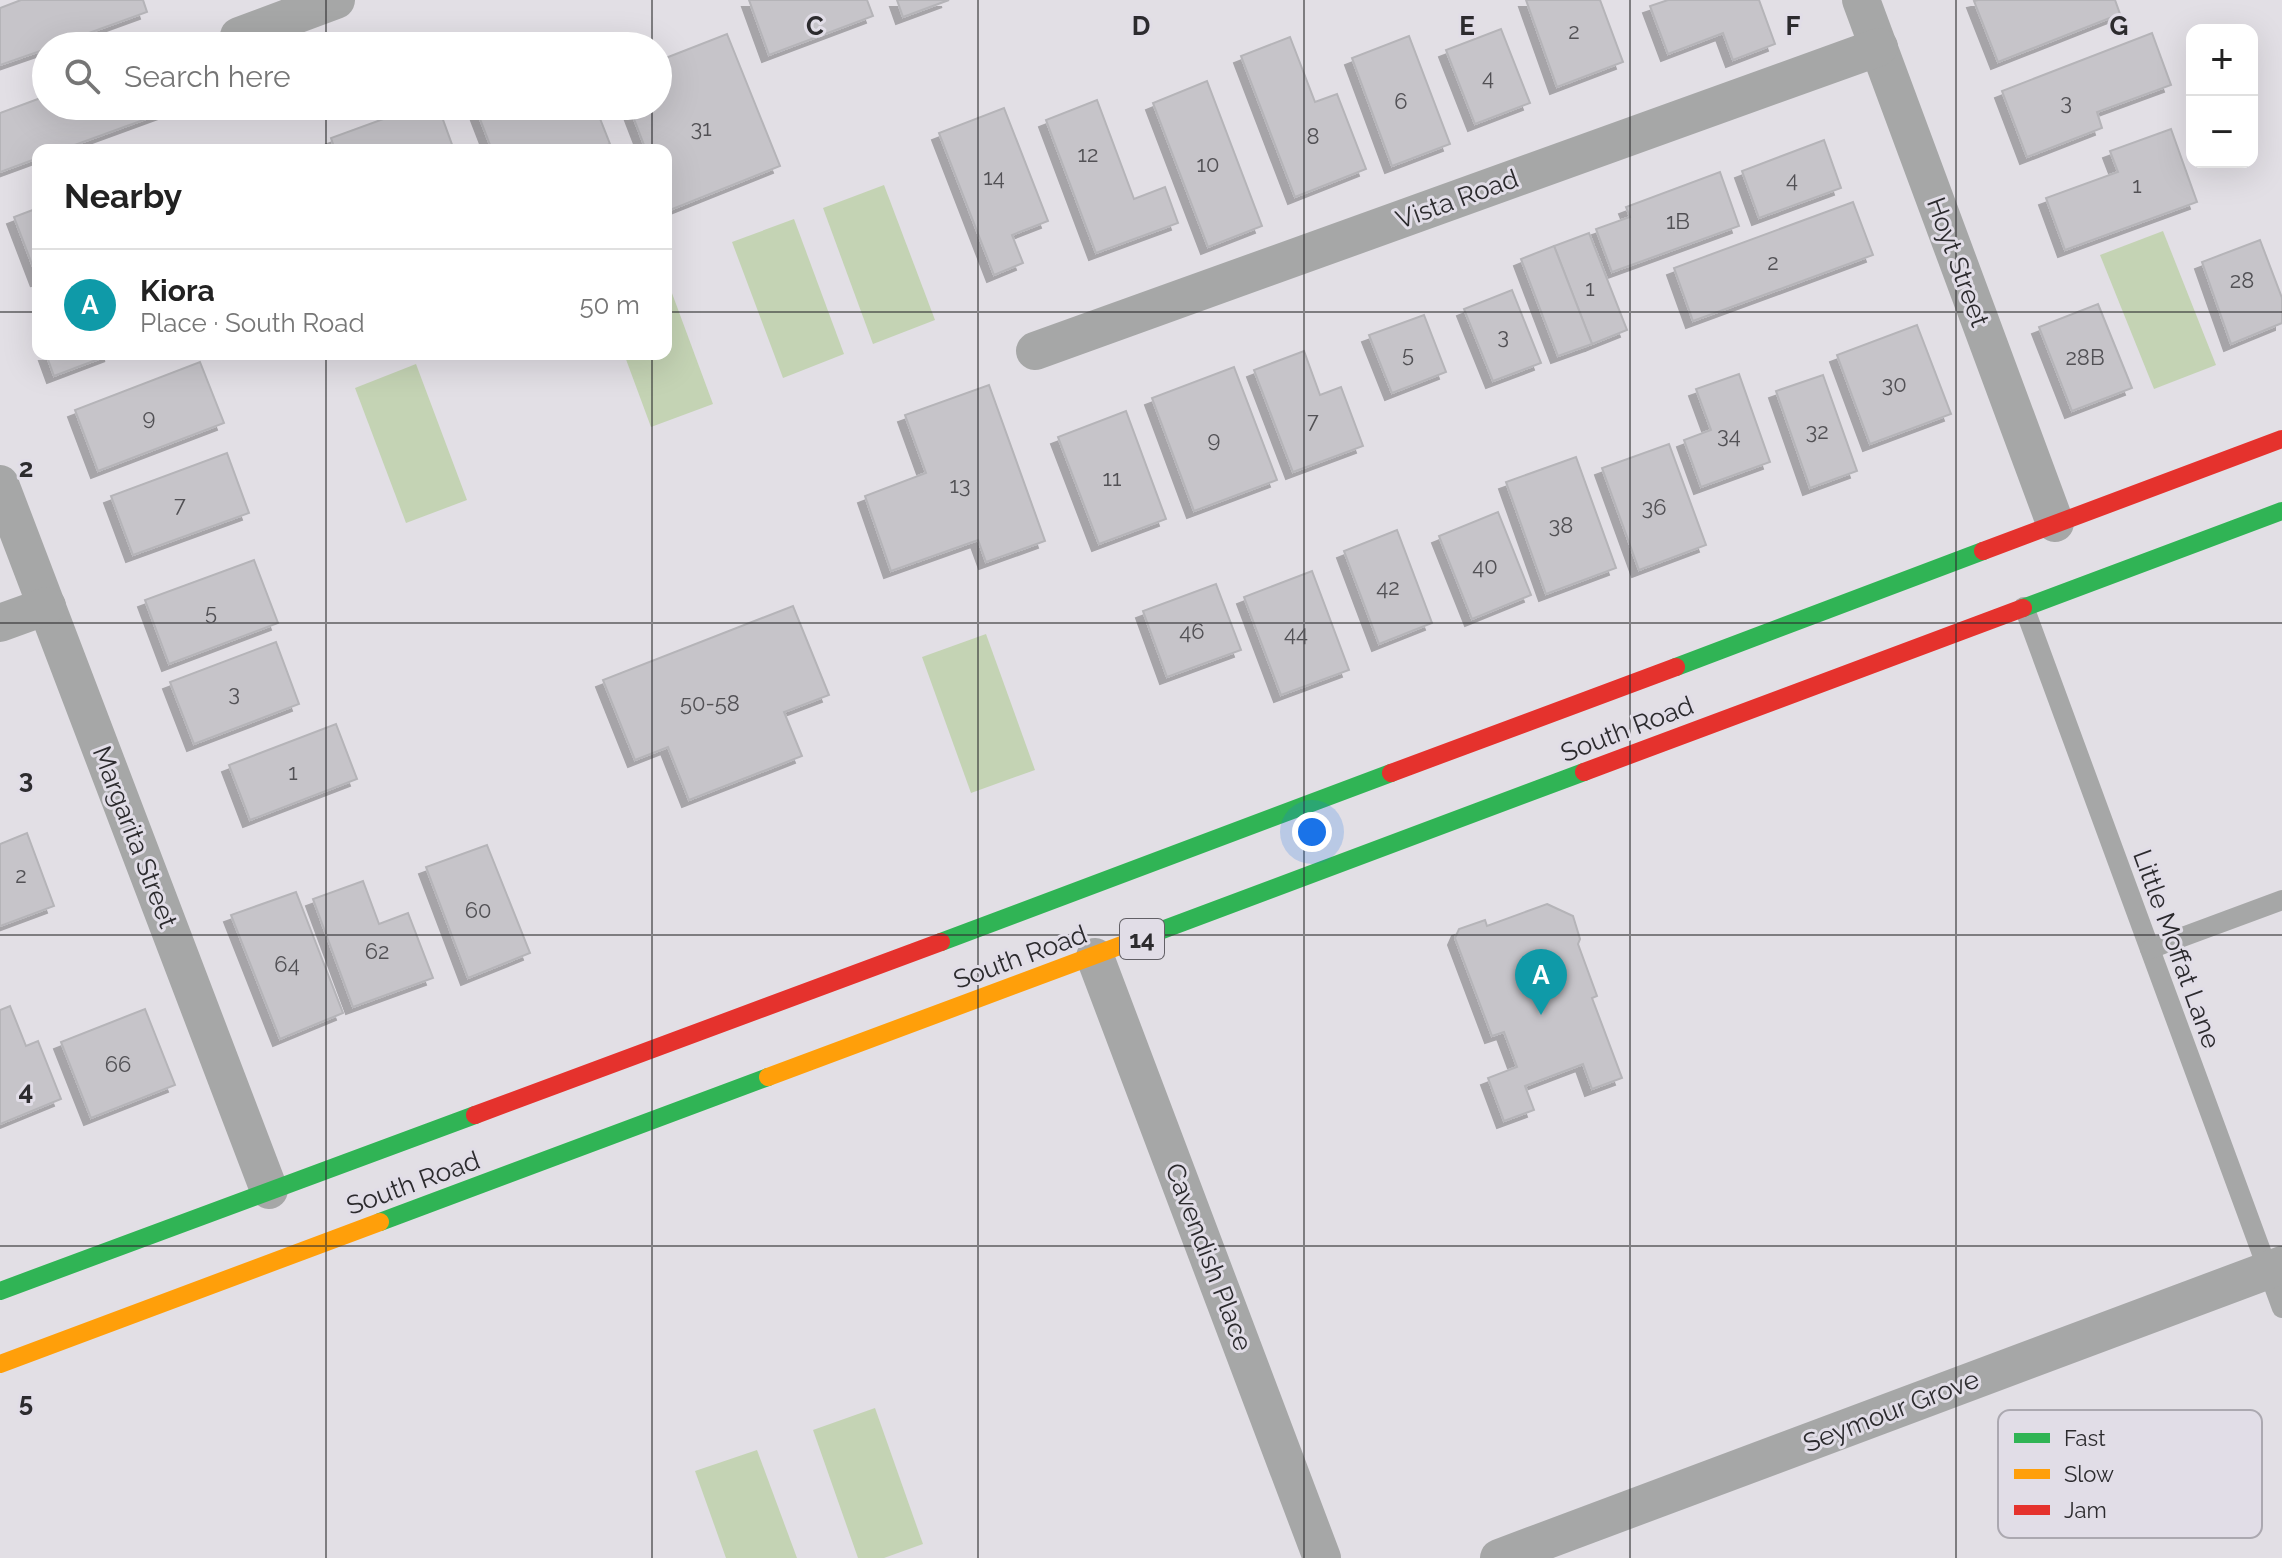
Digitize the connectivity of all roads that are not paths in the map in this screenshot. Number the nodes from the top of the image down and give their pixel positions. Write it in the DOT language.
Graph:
graph roads {
  1 [pos="336,0"];
  2 [pos="1861,0"];
  3 [pos="250,32"];
  4 [pos="1879,47"];
  5 [pos="1035,351"];
  6 [pos="2282,439"];
  7 [pos="0,484"];
  8 [pos="2282,511"];
  9 [pos="2058,529"];
  10 [pos="47,606"];
  11 [pos="2024,607"];
  12 [pos="0,623"];
  13 [pos="2282,900"];
  14 [pos="2150,949"];
  15 [pos="1095,957"];
  16 [pos="272,1197"];
  17 [pos="2275,1268"];
  18 [pos="0,1291"];
  19 [pos="2282,1308"];
  20 [pos="0,1364"];
  21 [pos="1322,1558"];
  22 [pos="1499,1558"];
  1 -- 3 [label="street"];
  2 -- 4 [label="street, Hoyt Street"];
  4 -- 5 [label="street, Vista Road"];
  4 -- 9 [label="street, Hoyt Street"];
  6 -- 9 [label="main road, South Road"];
  7 -- 10 [label="street, Margarita Street"];
  8 -- 11 [label="main road, South Road / 14"];
  9 -- 16 [label="main road, South Road"];
  10 -- 12 [label="street"];
  10 -- 16 [label="street, Margarita Street"];
  11 -- 14 [label="lane, Little Moffat Lane"];
  11 -- 15 [label="main road, South Road / 14"];
  13 -- 14 [label="lane"];
  14 -- 17 [label="lane, Little Moffat Lane"];
  15 -- 20 [label="main road, South Road / 14"];
  15 -- 21 [label="street, Cavendish Place"];
  16 -- 18 [label="main road, South Road"];
  17 -- 19 [label="lane, Little Moffat Lane"];
  17 -- 22 [label="street, Seymour Grove"];
}
